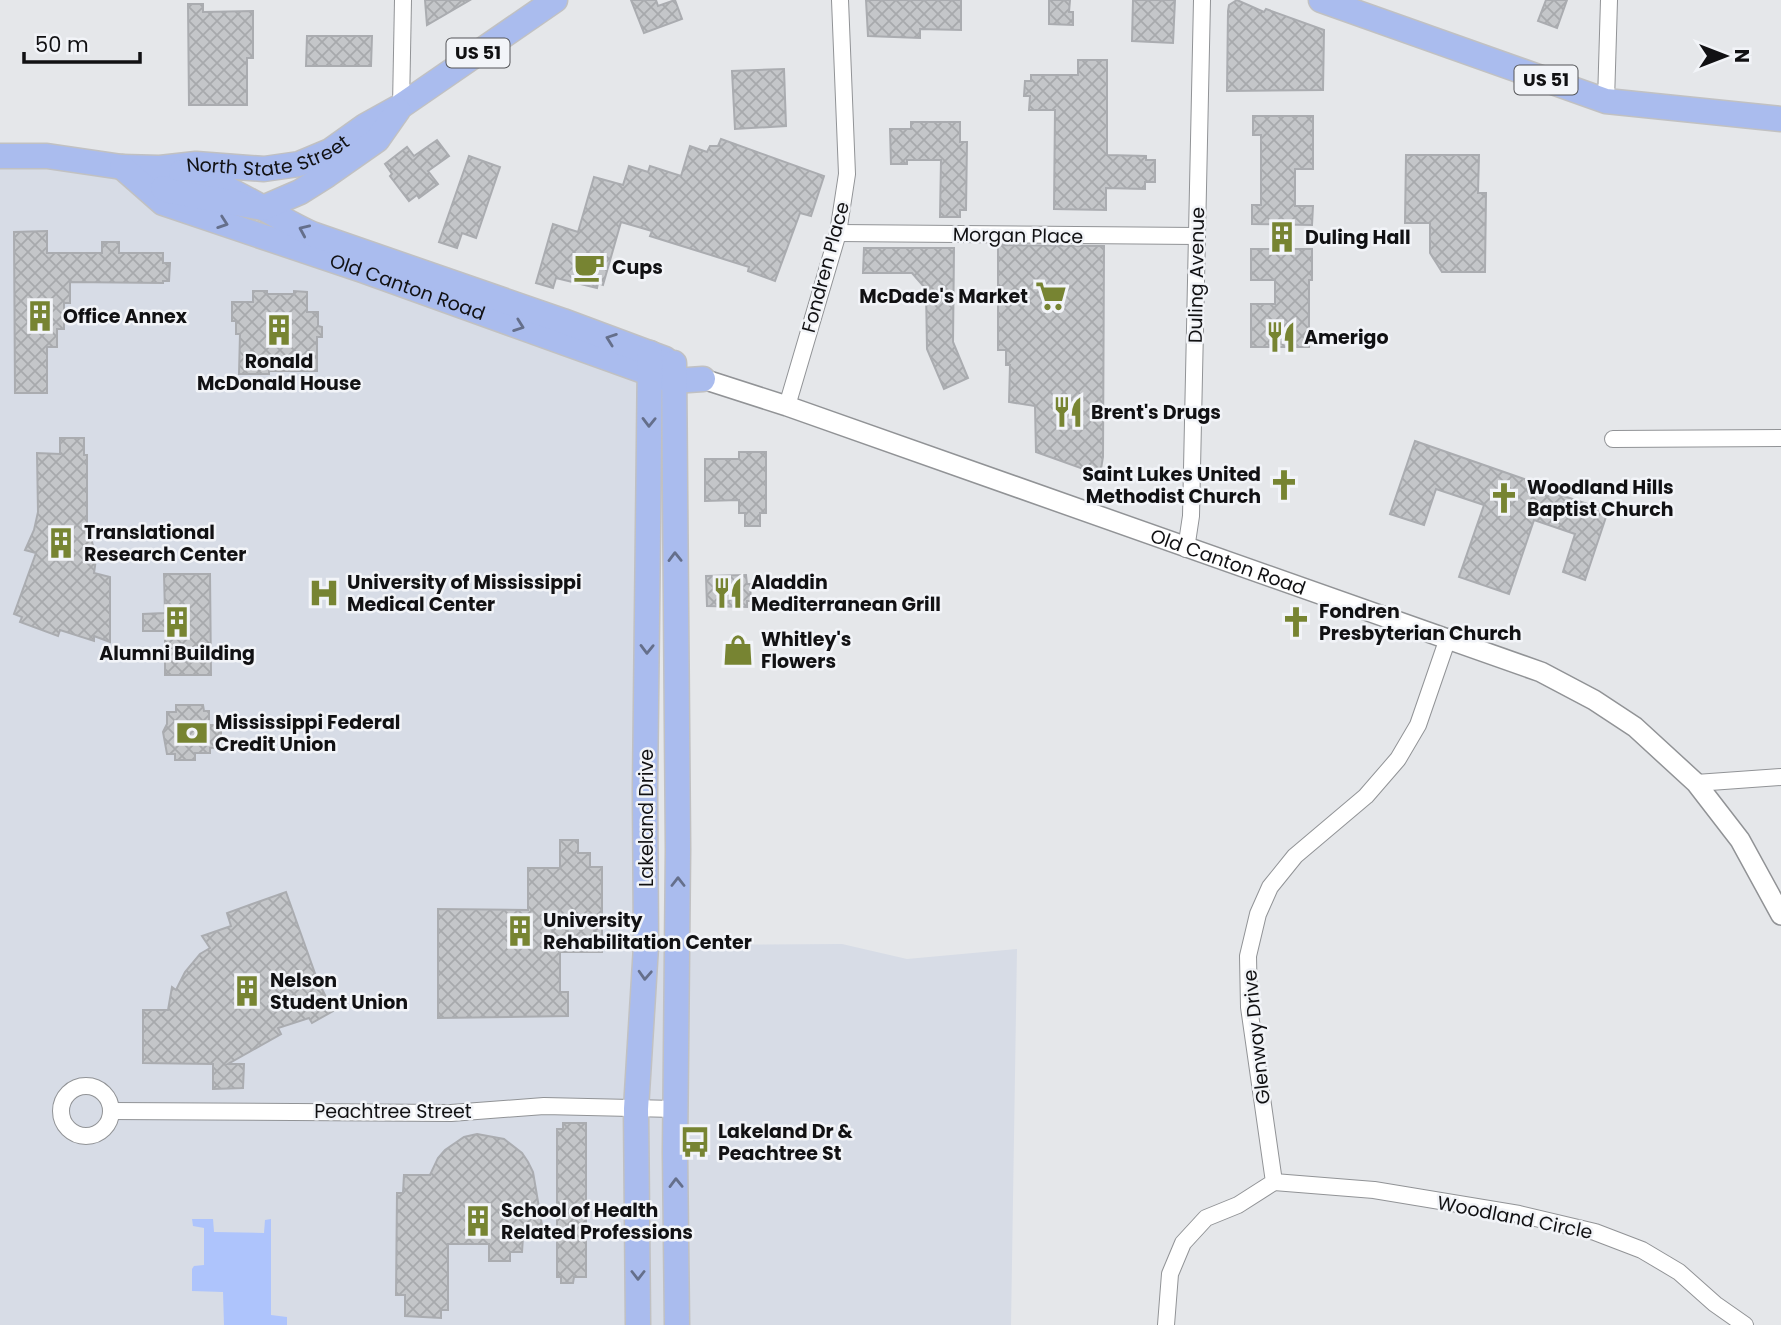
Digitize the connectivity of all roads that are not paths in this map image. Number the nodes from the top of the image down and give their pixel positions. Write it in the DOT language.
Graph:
graph roads {
  1 [pos="403,0"];
  2 [pos="555,0"];
  3 [pos="840,0"];
  4 [pos="1202,0"];
  5 [pos="1321,0"];
  6 [pos="1609,0"];
  7 [pos="1606,102"];
  8 [pos="401,106"];
  9 [pos="1781,120"];
  10 [pos="0,156"];
  11 [pos="122,167"];
  12 [pos="160,168"];
  13 [pos="263,208"];
  14 [pos="838,233"];
  15 [pos="1198,236"];
  16 [pos="650,363"];
  17 [pos="674,372"];
  18 [pos="703,379"];
  19 [pos="787,406"];
  20 [pos="1781,438"];
  21 [pos="1613,439"];
  22 [pos="1186,549"];
  23 [pos="1448,638"];
  24 [pos="1781,777"];
  25 [pos="1696,783"];
  26 [pos="1781,915"];
  27 [pos="636,1109"];
  28 [pos="676,1109"];
  29 [pos="111,1111"];
  30 [pos="1274,1182"];
  31 [pos="1715,1304"];
  32 [pos="638,1325"];
  33 [pos="677,1325"];
  34 [pos="1166,1325"];
  35 [pos="1718,1325"];
  36 [pos="1745,1325"];
  1 -- 8 [label="street"];
  2 -- 8 [label="main road, North State Street / US 51"];
  3 -- 14 [label="street, Fondren Place"];
  4 -- 15 [label="street, Duling Avenue"];
  5 -- 7 [label="main road, US 51"];
  6 -- 7 [label="street"];
  7 -- 9 [label="main road, US 51"];
  8 -- 12 [label="main road, North State Street / US 51"];
  8 -- 13 [label="main road, North State Street / US 51"];
  10 -- 11 [label="main road, North State Street / US 51"];
  11 -- 12 [label="main road, North State Street / US 51"];
  11 -- 13 [label="main road, North State Street / US 51"];
  11 -- 16 [label="main road, Old Canton Road, one-way"];
  12 -- 13 [label="main road, Old Canton Road"];
  16 -- 13 [label="main road, Old Canton Road, one-way"];
  14 -- 15 [label="street, Morgan Place"];
  14 -- 19 [label="street, Fondren Place"];
  15 -- 22 [label="street, Duling Avenue"];
  16 -- 17 [label="main road, Old Canton Road"];
  16 -- 27 [label="main road, Lakeland Drive, one-way"];
  17 -- 18 [label="main road, Old Canton Road"];
  28 -- 17 [label="main road, Lakeland Drive, one-way"];
  18 -- 19 [label="street, Old Canton Road"];
  19 -- 22 [label="street, Old Canton Road"];
  20 -- 21 [label="street"];
  22 -- 23 [label="street, Old Canton Road"];
  23 -- 25 [label="street, Old Canton Road"];
  23 -- 30 [label="street, Glenway Drive"];
  24 -- 25 [label="street"];
  25 -- 26 [label="street, Old Canton Road"];
  27 -- 28 [label="street, Peachtree Street"];
  27 -- 29 [label="street, Peachtree Street"];
  27 -- 32 [label="main road, Lakeland Drive, one-way"];
  33 -- 28 [label="main road, Lakeland Drive, one-way"];
  30 -- 31 [label="street, Woodland Circle"];
  30 -- 34 [label="street"];
  31 -- 35 [label="street"];
  31 -- 36 [label="street, Woodland Circle"];
}
